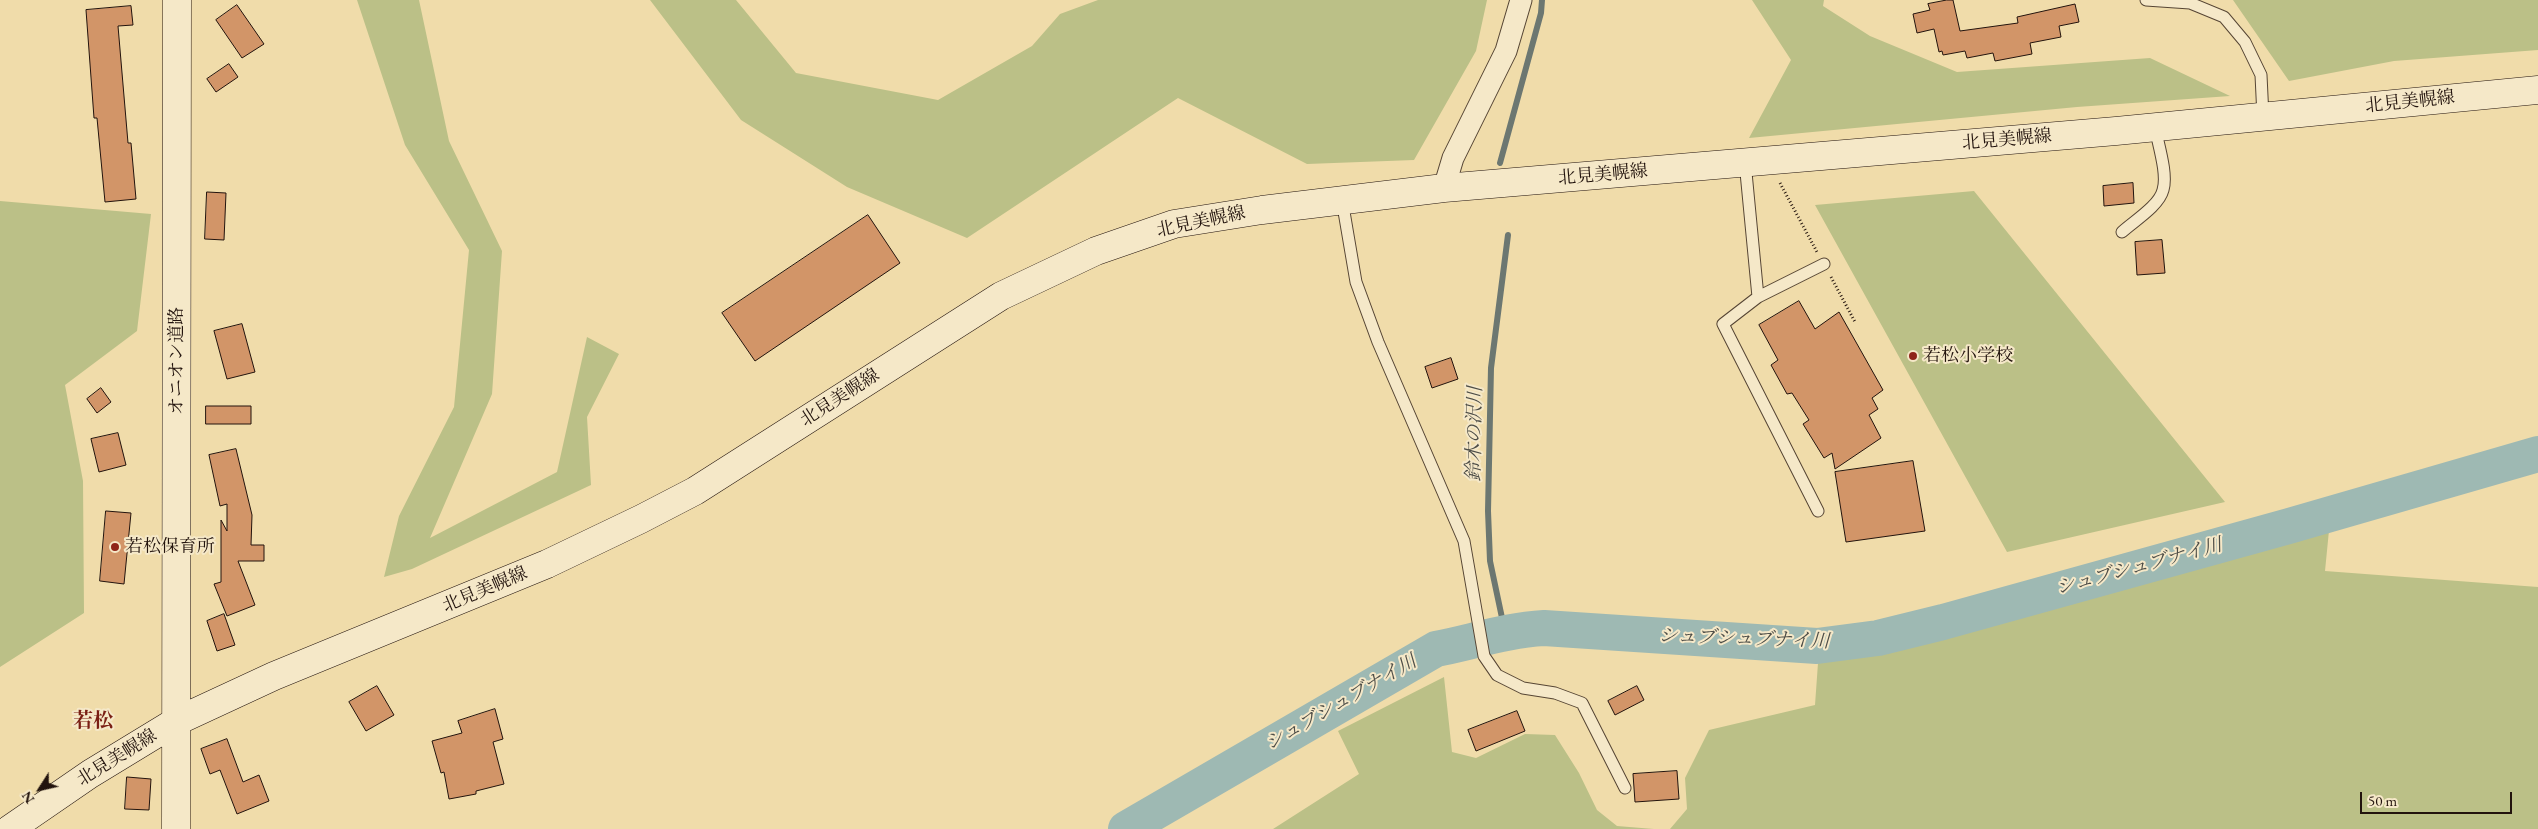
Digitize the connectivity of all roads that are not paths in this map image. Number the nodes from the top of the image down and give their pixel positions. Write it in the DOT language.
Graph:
graph roads {
  1 [pos="177,0"];
  2 [pos="1522,0"];
  3 [pos="2146,0"];
  4 [pos="2538,90"];
  5 [pos="2264,117"];
  6 [pos="2155,127"];
  7 [pos="1756,161"];
  8 [pos="1444,188"];
  9 [pos="1342,200"];
  10 [pos="2122,232"];
  11 [pos="1824,264"];
  12 [pos="1758,297"];
  13 [pos="1818,512"];
  14 [pos="177,721"];
  15 [pos="1625,788"];
  16 [pos="10,829"];
  17 [pos="176,829"];
  1 -- 14 [label="main road, オニオン道路"];
  2 -- 8 [label="street"];
  3 -- 5 [label="lane"];
  4 -- 5 [label="main road, 北見美幌線"];
  5 -- 6 [label="main road, 北見美幌線"];
  6 -- 7 [label="main road, 北見美幌線"];
  6 -- 10 [label="lane"];
  7 -- 8 [label="main road, 北見美幌線"];
  7 -- 12 [label="lane"];
  8 -- 9 [label="main road, 北見美幌線"];
  9 -- 14 [label="main road, 北見美幌線"];
  9 -- 15 [label="lane"];
  11 -- 12 [label="lane"];
  12 -- 13 [label="lane"];
  14 -- 16 [label="main road, 北見美幌線"];
  14 -- 17 [label="main road, オニオン道路"];
}
